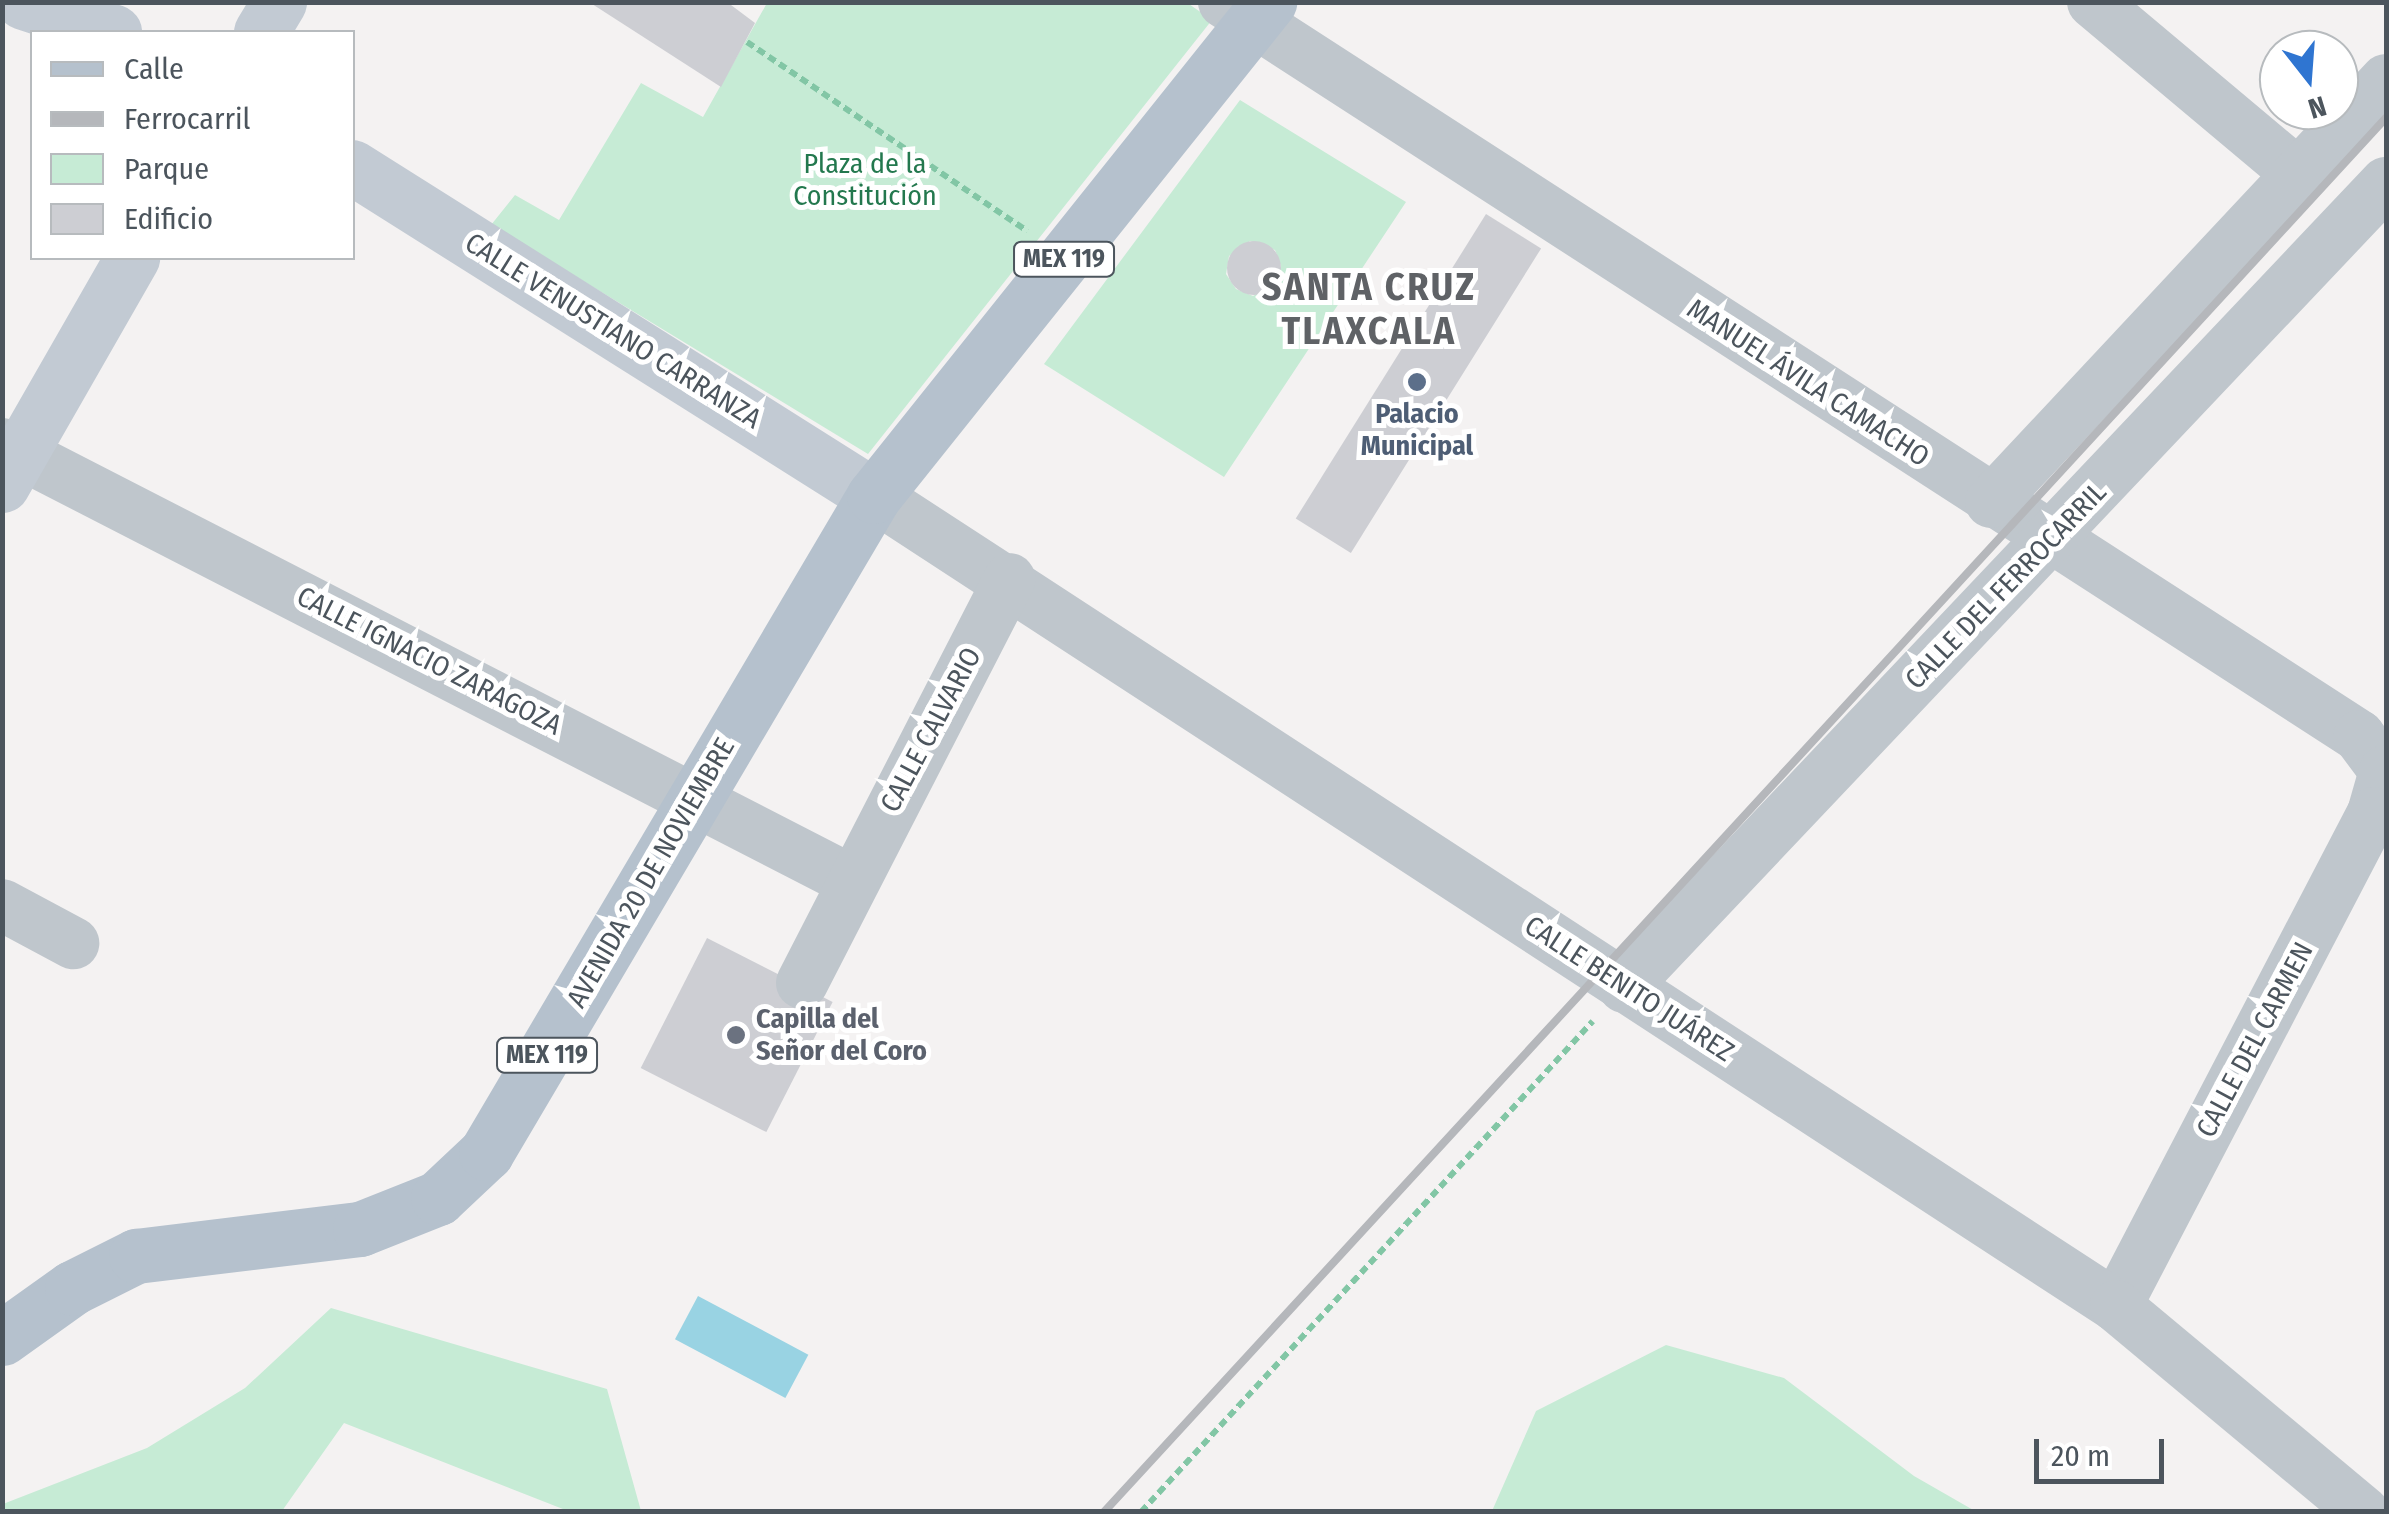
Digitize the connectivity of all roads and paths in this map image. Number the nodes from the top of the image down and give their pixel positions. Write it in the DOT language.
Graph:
graph roads {
  1 [pos="23,2"];
  2 [pos="279,2"];
  3 [pos="2093,2"];
  4 [pos="1249,9"];
  5 [pos="108,30"];
  6 [pos="262,30"];
  7 [pos="747,42"];
  8 [pos="2386,80"];
  9 [pos="355,169"];
  10 [pos="2298,174"];
  11 [pos="2386,183"];
  12 [pos="1065,257"];
  13 [pos="131,260"];
  14 [pos="9,461"];
  15 [pos="874,496"];
  16 [pos="1991,502"];
  17 [pos="2051,538"];
  18 [pos="1010,579"];
  19 [pos="2385,771"];
  20 [pos="693,796"];
  21 [pos="852,881"];
  22 [pos="2,905"];
  23 [pos="72,943"];
  24 [pos="802,983"];
  25 [pos="1624,987"];
  26 [pos="2116,1306"];
  27 [pos="2,1338"];
  28 [pos="1141,1512"];
  29 [pos="2363,1512"];
  1 -- 5 [label="main road"];
  2 -- 6 [label="main road"];
  3 -- 10 [label="street"];
  4 -- 12 [label="main road, MEX 119"];
  4 -- 16 [label="street, MANUEL ÁVILA CAMACHO"];
  7 -- 12 [label="path"];
  8 -- 10 [label="street"];
  9 -- 15 [label="main road, CALLE VENUSTIANO CARRANZA"];
  10 -- 16 [label="street"];
  11 -- 17 [label="street, CALLE DEL FERROCARRIL"];
  12 -- 15 [label="main road, MEX 119"];
  13 -- 14 [label="main road"];
  14 -- 20 [label="street, CALLE IGNACIO ZARAGOZA"];
  15 -- 18 [label="street, CALLE BENITO JUÁREZ"];
  15 -- 20 [label="main road, AVENIDA 20 DE NOVIEMBRE / MEX 119"];
  16 -- 17 [label="street, MANUEL ÁVILA CAMACHO"];
  17 -- 19 [label="street, MANUEL ÁVILA CAMACHO"];
  17 -- 25 [label="street, CALLE DEL FERROCARRIL"];
  18 -- 21 [label="street, CALLE CALVARIO"];
  18 -- 25 [label="street, CALLE BENITO JUÁREZ"];
  19 -- 26 [label="street, CALLE DEL CARMEN"];
  20 -- 21 [label="street, CALLE IGNACIO ZARAGOZA"];
  20 -- 27 [label="main road, AVENIDA 20 DE NOVIEMBRE / MEX 119"];
  21 -- 24 [label="street, CALLE CALVARIO"];
  22 -- 23 [label="street"];
  25 -- 26 [label="street, CALLE BENITO JUÁREZ"];
  25 -- 28 [label="path"];
  26 -- 29 [label="street, CALLE BENITO JUÁREZ"];
}
